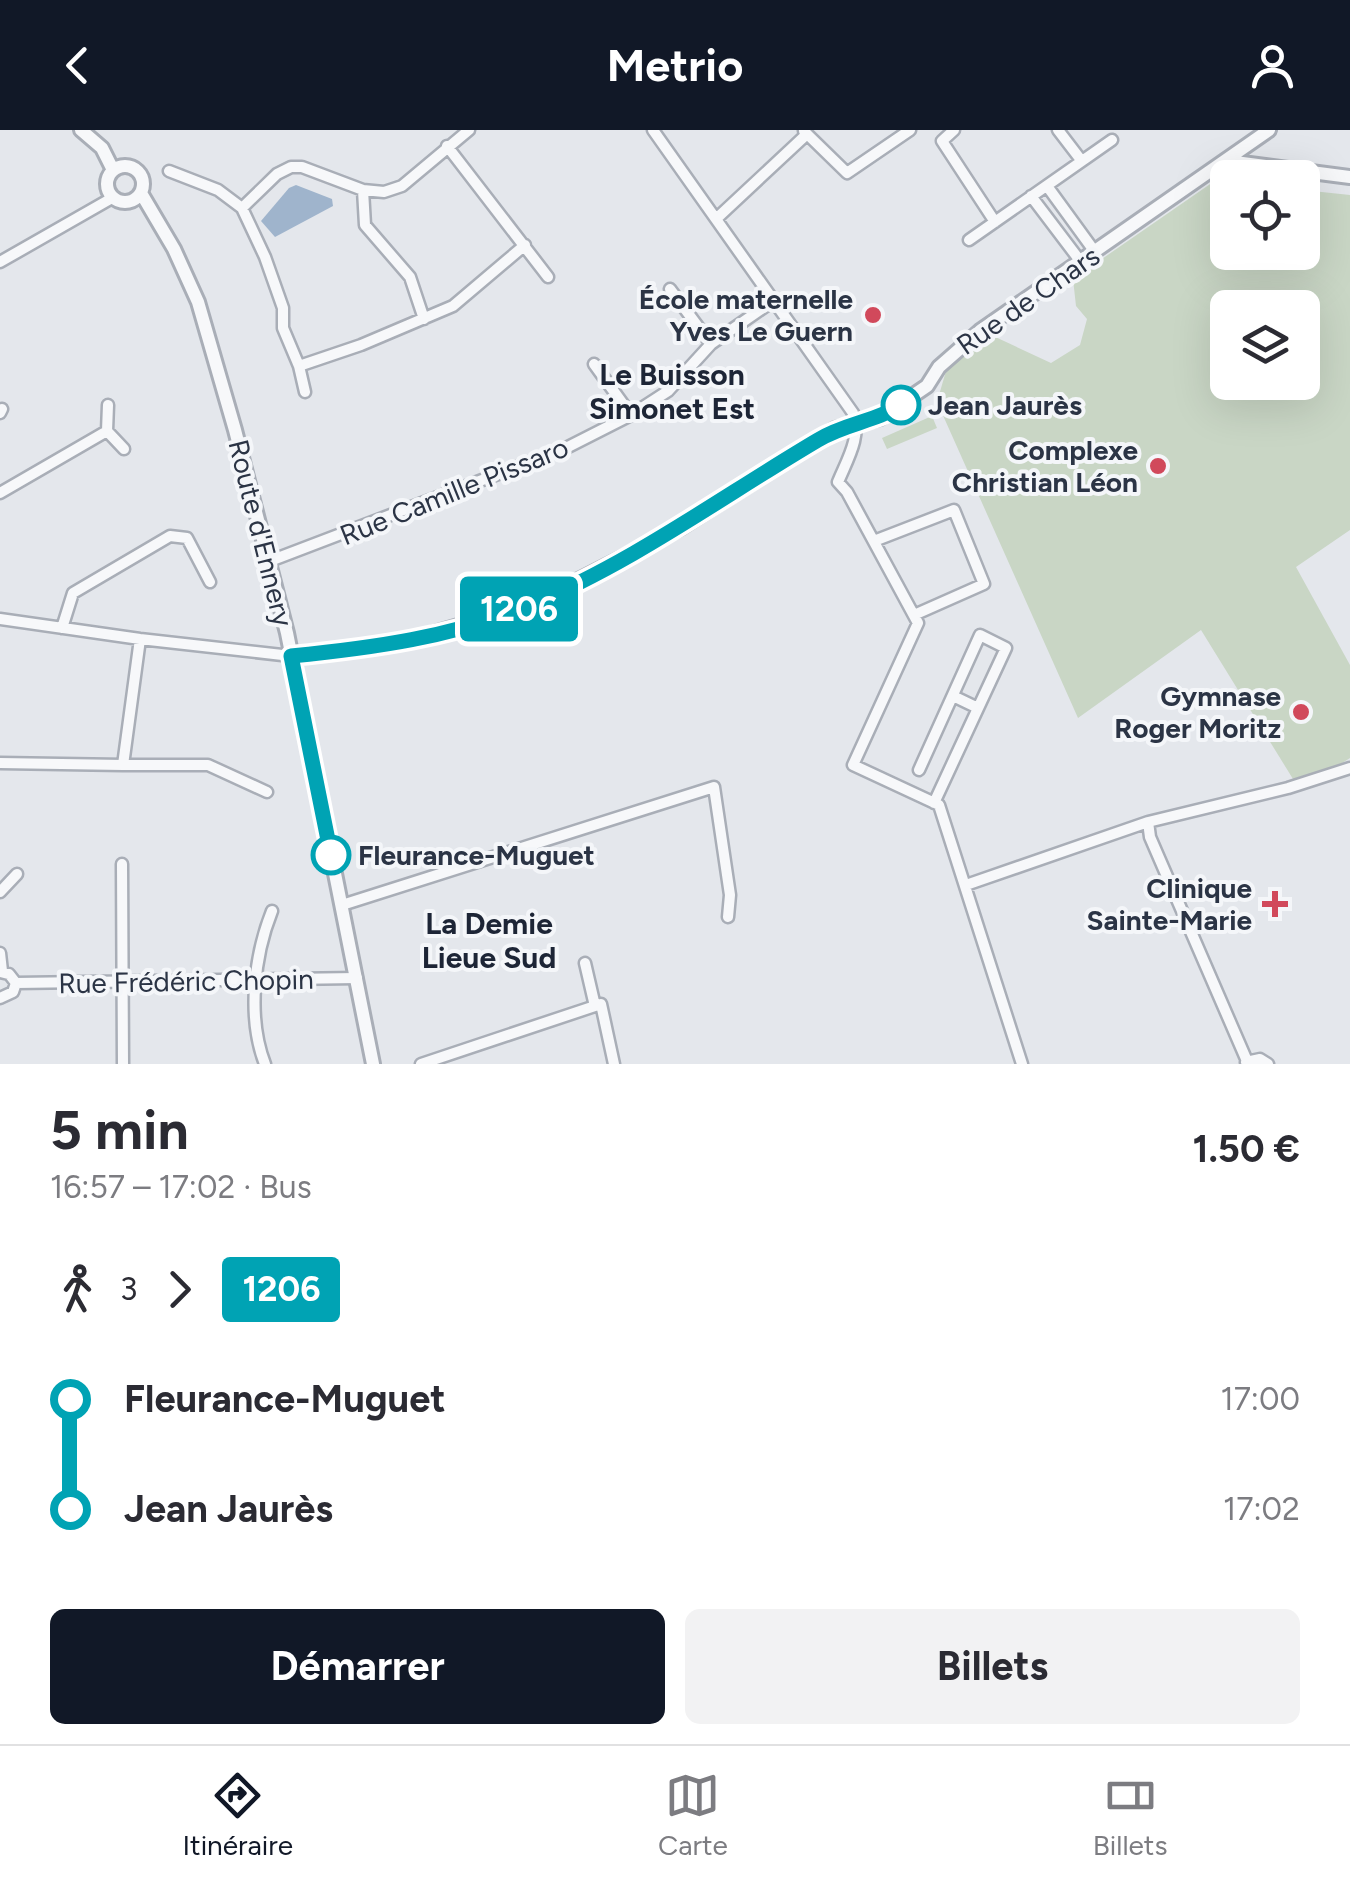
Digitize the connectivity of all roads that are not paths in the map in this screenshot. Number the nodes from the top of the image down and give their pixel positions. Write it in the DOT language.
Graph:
graph roads {
  1 [pos="81,130"];
  2 [pos="468,130"];
  3 [pos="910,130"];
  4 [pos="932,130"];
  5 [pos="954,130"];
  6 [pos="1058,130"];
  7 [pos="1269,130"];
  8 [pos="655,131"];
  9 [pos="805,132"];
  10 [pos="1112,140"];
  11 [pos="942,141"];
  12 [pos="1250,143"];
  13 [pos="447,146"];
  14 [pos="1081,160"];
  15 [pos="1228,160"];
  16 [pos="1252,160"];
  17 [pos="113,170"];
  18 [pos="169,171"];
  19 [pos="1210,173"];
  20 [pos="1320,173"];
  21 [pos="1350,177"];
  22 [pos="1047,186"];
  23 [pos="363,190"];
  24 [pos="141,193"];
  25 [pos="1032,196"];
  26 [pos="112,198"];
  27 [pos="242,208"];
  28 [pos="716,219"];
  29 [pos="995,222"];
  30 [pos="969,240"];
  31 [pos="525,245"];
  32 [pos="1096,252"];
  33 [pos="0,262"];
  34 [pos="1080,262"];
  35 [pos="548,277"];
  36 [pos="670,290"];
  37 [pos="774,301"];
  38 [pos="424,320"];
  39 [pos="712,344"];
  40 [pos="594,364"];
  41 [pos="299,366"];
  42 [pos="305,392"];
  43 [pos="108,405"];
  44 [pos="631,415"];
  45 [pos="857,422"];
  46 [pos="106,431"];
  47 [pos="124,449"];
  48 [pos="0,493"];
  49 [pos="874,541"];
  50 [pos="270,561"];
  51 [pos="210,582"];
  52 [pos="914,614"];
  53 [pos="0,619"];
  54 [pos="62,628"];
  55 [pos="140,639"];
  56 [pos="291,656"];
  57 [pos="954,696"];
  58 [pos="978,708"];
  59 [pos="0,763"];
  60 [pos="122,764"];
  61 [pos="1350,768"];
  62 [pos="919,770"];
  63 [pos="267,792"];
  64 [pos="934,803"];
  65 [pos="1148,822"];
  66 [pos="122,864"];
  67 [pos="17,874"];
  68 [pos="966,885"];
  69 [pos="0,892"];
  70 [pos="342,905"];
  71 [pos="272,912"];
  72 [pos="728,916"];
  73 [pos="0,953"];
  74 [pos="584,964"];
  75 [pos="1,972"];
  76 [pos="357,978"];
  77 [pos="257,981"];
  78 [pos="123,983"];
  79 [pos="16,984"];
  80 [pos="0,998"];
  81 [pos="598,1005"];
  82 [pos="1246,1062"];
  83 [pos="124,1064"];
  84 [pos="265,1064"];
  85 [pos="372,1064"];
  86 [pos="421,1064"];
  87 [pos="614,1064"];
  88 [pos="1022,1064"];
  89 [pos="1268,1064"];
  1 -- 17 [label="street"];
  2 -- 13 [label="street"];
  3 -- 9 [label="street"];
  4 -- 11 [label="street"];
  5 -- 11 [label="street"];
  6 -- 14 [label="street"];
  7 -- 12 [label="street, Rue de Chars"];
  8 -- 28 [label="street"];
  9 -- 28 [label="street"];
  10 -- 14 [label="street"];
  11 -- 29 [label="street"];
  12 -- 15 [label="street, Rue de Chars"];
  12 -- 16 [label="street"];
  13 -- 23 [label="street"];
  13 -- 31 [label="street"];
  14 -- 22 [label="street"];
  17 -- 24 [label="street"];
  17 -- 26 [label="street"];
  18 -- 27 [label="street"];
  19 -- 32 [label="street, Rue de Chars"];
  20 -- 21 [label="street"];
  22 -- 25 [label="street"];
  22 -- 32 [label="street"];
  23 -- 27 [label="street"];
  23 -- 38 [label="street"];
  24 -- 26 [label="street"];
  24 -- 50 [label="street, Route d'Ennery"];
  25 -- 29 [label="street"];
  25 -- 34 [label="street"];
  26 -- 33 [label="street"];
  27 -- 41 [label="street"];
  28 -- 37 [label="street"];
  29 -- 30 [label="street"];
  31 -- 35 [label="street"];
  31 -- 38 [label="street"];
  32 -- 34 [label="street, Rue de Chars"];
  34 -- 45 [label="street, Rue de Chars"];
  36 -- 39 [label="street"];
  37 -- 39 [label="street, Rue Camille Pissaro"];
  37 -- 45 [label="street"];
  38 -- 41 [label="street"];
  39 -- 44 [label="street, Rue Camille Pissaro"];
  40 -- 44 [label="street"];
  41 -- 42 [label="street"];
  43 -- 46 [label="street"];
  44 -- 50 [label="street, Rue Camille Pissaro"];
  45 -- 49 [label="street"];
  45 -- 56 [label="street, Rue de Chars"];
  46 -- 47 [label="street"];
  46 -- 48 [label="street"];
  49 -- 52 [label="street"];
  49 -- 52 [label="street"];
  50 -- 56 [label="street, Route d'Ennery"];
  51 -- 54 [label="street"];
  52 -- 64 [label="street"];
  53 -- 54 [label="street"];
  54 -- 55 [label="street"];
  55 -- 56 [label="street"];
  55 -- 60 [label="street"];
  56 -- 70 [label="street, Route d'Ennery"];
  57 -- 58 [label="street"];
  57 -- 58 [label="street"];
  57 -- 62 [label="street"];
  58 -- 64 [label="street"];
  59 -- 60 [label="street"];
  60 -- 63 [label="street"];
  61 -- 65 [label="street"];
  64 -- 68 [label="street"];
  65 -- 68 [label="street"];
  65 -- 82 [label="street"];
  66 -- 78 [label="street"];
  67 -- 69 [label="street"];
  68 -- 88 [label="street"];
  70 -- 72 [label="street"];
  70 -- 76 [label="street, Route d'Ennery"];
  71 -- 77 [label="street"];
  73 -- 75 [label="street"];
  74 -- 81 [label="street"];
  75 -- 79 [label="street"];
  76 -- 77 [label="street, Rue Frédéric Chopin"];
  76 -- 85 [label="street, Route d'Ennery"];
  77 -- 78 [label="street, Rue Frédéric Chopin"];
  77 -- 84 [label="street"];
  78 -- 79 [label="street, Rue Frédéric Chopin"];
  78 -- 83 [label="street"];
  79 -- 80 [label="street"];
  81 -- 86 [label="street"];
  81 -- 87 [label="street"];
  82 -- 89 [label="street"];
}
